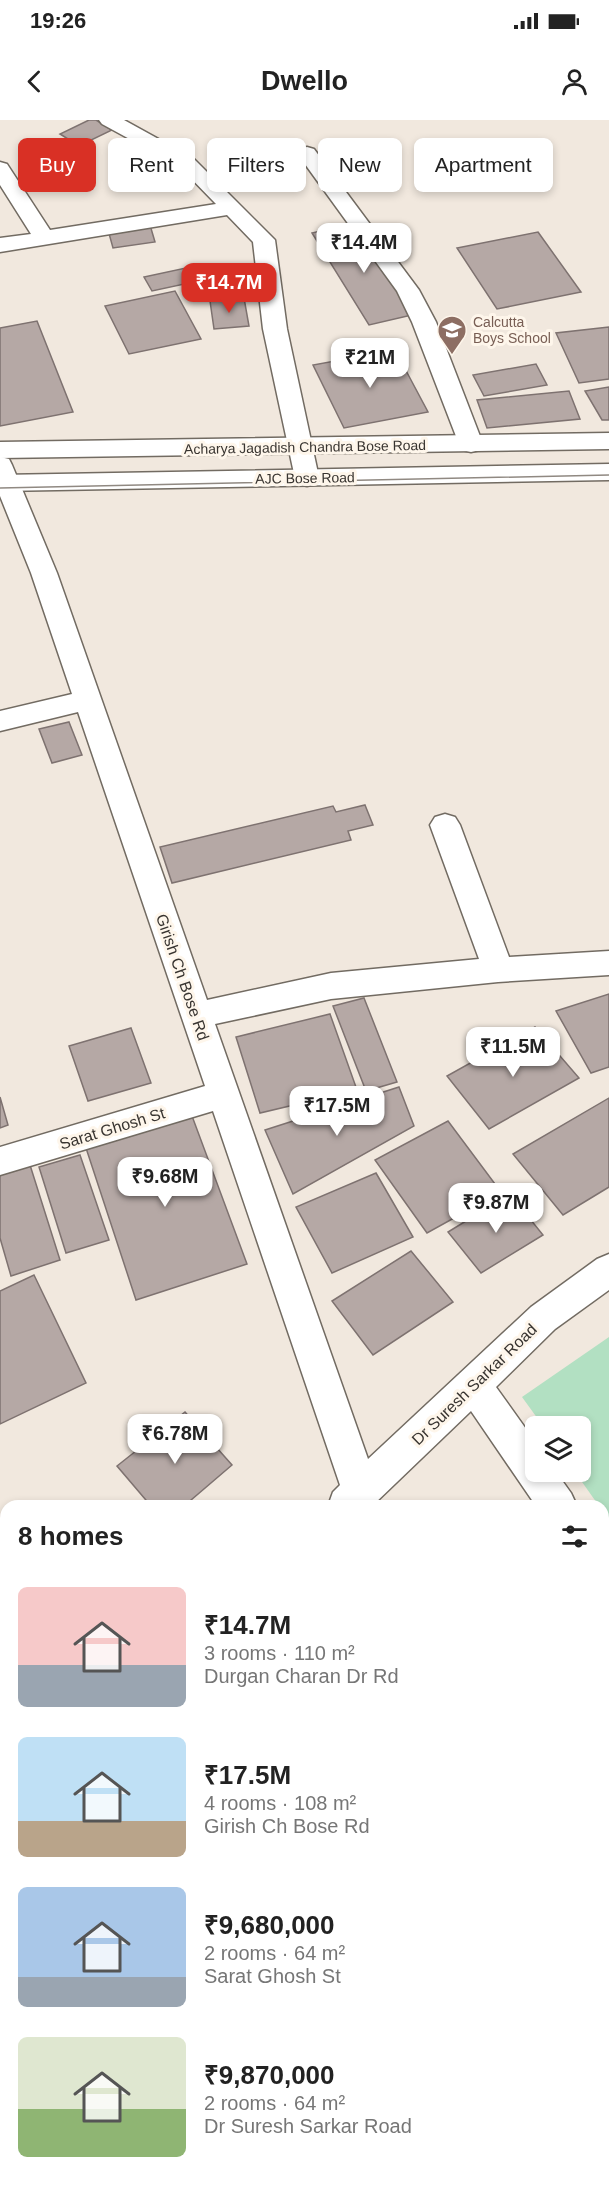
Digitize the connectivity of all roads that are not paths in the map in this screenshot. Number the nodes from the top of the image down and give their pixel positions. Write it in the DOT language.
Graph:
graph roads {
  1 [pos="109,120"];
  2 [pos="307,153"];
  3 [pos="0,168"];
  4 [pos="233,208"];
  5 [pos="45,239"];
  6 [pos="0,245"];
  7 [pos="609,441"];
  8 [pos="471,444"];
  9 [pos="300,447"];
  10 [pos="0,450"];
  11 [pos="609,472"];
  12 [pos="2,477"];
  13 [pos="307,478"];
  14 [pos="87,700"];
  15 [pos="0,721"];
  16 [pos="445,825"];
  17 [pos="609,963"];
  18 [pos="498,970"];
  19 [pos="196,1015"];
  20 [pos="224,1094"];
  21 [pos="0,1161"];
  22 [pos="609,1270"];
  23 [pos="473,1384"];
  24 [pos="353,1498"];
  25 [pos="554,1500"];
  1 -- 4 [label="street"];
  2 -- 8 [label="street"];
  3 -- 5 [label="street"];
  4 -- 5 [label="street"];
  4 -- 9 [label="street"];
  5 -- 6 [label="street"];
  7 -- 8 [label="street, Acharya Jagadish Chandra Bose Road"];
  8 -- 9 [label="street, Acharya Jagadish Chandra Bose Road"];
  9 -- 10 [label="street, Acharya Jagadish Chandra Bose Road"];
  9 -- 13 [label="street"];
  11 -- 13 [label="street, AJC Bose Road"];
  12 -- 13 [label="street, AJC Bose Road"];
  12 -- 14 [label="street, Girish Ch Bose Rd"];
  14 -- 15 [label="street"];
  14 -- 19 [label="street, Girish Ch Bose Rd"];
  16 -- 18 [label="street"];
  17 -- 18 [label="street"];
  18 -- 19 [label="street"];
  19 -- 20 [label="street, Girish Ch Bose Rd"];
  20 -- 21 [label="street, Sarat Ghosh St"];
  20 -- 24 [label="street, Girish Ch Bose Rd"];
  22 -- 23 [label="street, Dr Suresh Sarkar Road"];
  23 -- 24 [label="street, Dr Suresh Sarkar Road"];
  23 -- 25 [label="street"];
}
